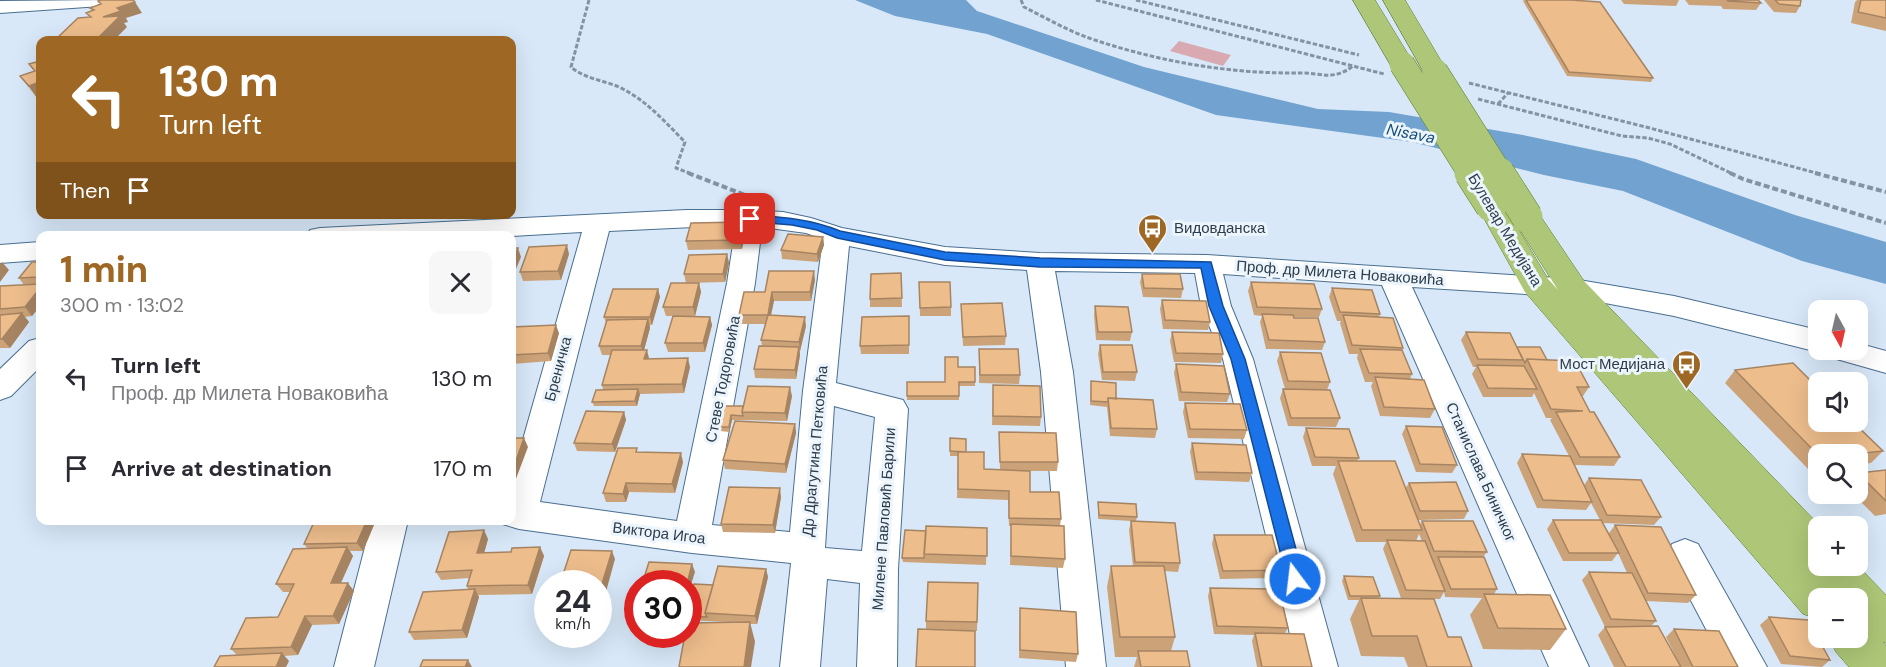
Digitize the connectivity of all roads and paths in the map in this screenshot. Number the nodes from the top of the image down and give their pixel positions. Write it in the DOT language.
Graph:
graph roads {
  1 [pos="101,0"];
  2 [pos="590,0"];
  3 [pos="1021,0"];
  4 [pos="1096,0"];
  5 [pos="1136,0"];
  6 [pos="1364,0"];
  7 [pos="1394,0"];
  8 [pos="0,7"];
  9 [pos="1179,10"];
  10 [pos="1183,22"];
  11 [pos="1359,55"];
  12 [pos="1353,66"];
  13 [pos="1395,69"];
  14 [pos="1467,82"];
  15 [pos="1509,93"];
  16 [pos="1467,96"];
  17 [pos="1498,104"];
  18 [pos="1886,192"];
  19 [pos="750,219"];
  20 [pos="598,223"];
  21 [pos="1886,223"];
  22 [pos="467,231"];
  23 [pos="837,234"];
  24 [pos="36,251"];
  25 [pos="0,254"];
  26 [pos="1040,262"];
  27 [pos="1207,264"];
  28 [pos="1393,277"];
  29 [pos="1536,285"];
  30 [pos="1573,288"];
  31 [pos="1808,339"];
  32 [pos="36,353"];
  33 [pos="1868,357"];
  34 [pos="1886,362"];
  35 [pos="0,388"];
  36 [pos="819,391"];
  37 [pos="516,510"];
  38 [pos="516,513"];
  39 [pos="389,525"];
  40 [pos="692,538"];
  41 [pos="1808,540"];
  42 [pos="809,555"];
  43 [pos="1685,555"];
  44 [pos="879,569"];
  45 [pos="1841,576"];
  46 [pos="1808,590"];
  47 [pos="1886,624"];
  48 [pos="1860,648"];
  49 [pos="354,667"];
  50 [pos="800,667"];
  51 [pos="877,667"];
  52 [pos="1086,667"];
  53 [pos="1318,667"];
  54 [pos="1569,667"];
  55 [pos="1747,667"];
  56 [pos="1877,667"];
  1 -- 8 [label="street"];
  2 -- 19 [label="path"];
  3 -- 12 [label="path"];
  4 -- 10 [label="path"];
  5 -- 9 [label="path"];
  6 -- 13 [label="main road, Булевар Медијана"];
  7 -- 30 [label="main road, Булевар Медијана, bridge"];
  9 -- 10 [label="path"];
  9 -- 11 [label="path"];
  10 -- 12 [label="path"];
  12 -- 13 [label="path"];
  13 -- 29 [label="main road, Булевар Медијана, bridge"];
  14 -- 15 [label="path"];
  15 -- 17 [label="path"];
  15 -- 18 [label="path"];
  16 -- 17 [label="path"];
  17 -- 21 [label="path"];
  19 -- 20 [label="street, Проф. др Милета Новаковића"];
  19 -- 23 [label="street, Проф. др Милета Новаковића"];
  19 -- 40 [label="street, Стеве Тодоровића"];
  20 -- 22 [label="street, Проф. др Милета Новаковића"];
  20 -- 37 [label="street, Бреничка"];
  23 -- 26 [label="street, Проф. др Милета Новаковића"];
  23 -- 36 [label="street, Др Драгутина Петковића"];
  24 -- 25 [label="street"];
  26 -- 27 [label="street, Проф. др Милета Новаковића"];
  26 -- 52 [label="street"];
  27 -- 28 [label="street, Проф. др Милета Новаковића"];
  27 -- 53 [label="street"];
  28 -- 29 [label="street, Проф. др Милета Новаковића"];
  28 -- 54 [label="street, Станислава Биничког"];
  29 -- 30 [label="street, Проф. др Милета Новаковића"];
  29 -- 46 [label="main road, Булевар Медијана"];
  30 -- 31 [label="street"];
  30 -- 41 [label="main road, Булевар Медијана"];
  32 -- 35 [label="street"];
  33 -- 34 [label="street"];
  36 -- 42 [label="street, Др Драгутина Петковића"];
  36 -- 44 [label="street, Милене Павловић Барили"];
  38 -- 40 [label="street, Виктора Игоа"];
  39 -- 49 [label="street"];
  40 -- 42 [label="street, Виктора Игоа"];
  42 -- 44 [label="street, Виктора Игоа"];
  42 -- 50 [label="street, Др Драгутина Петковића"];
  43 -- 55 [label="street"];
  44 -- 51 [label="street, Милене Павловић Барили"];
  45 -- 47 [label="main road"];
  48 -- 56 [label="main road"];
}
